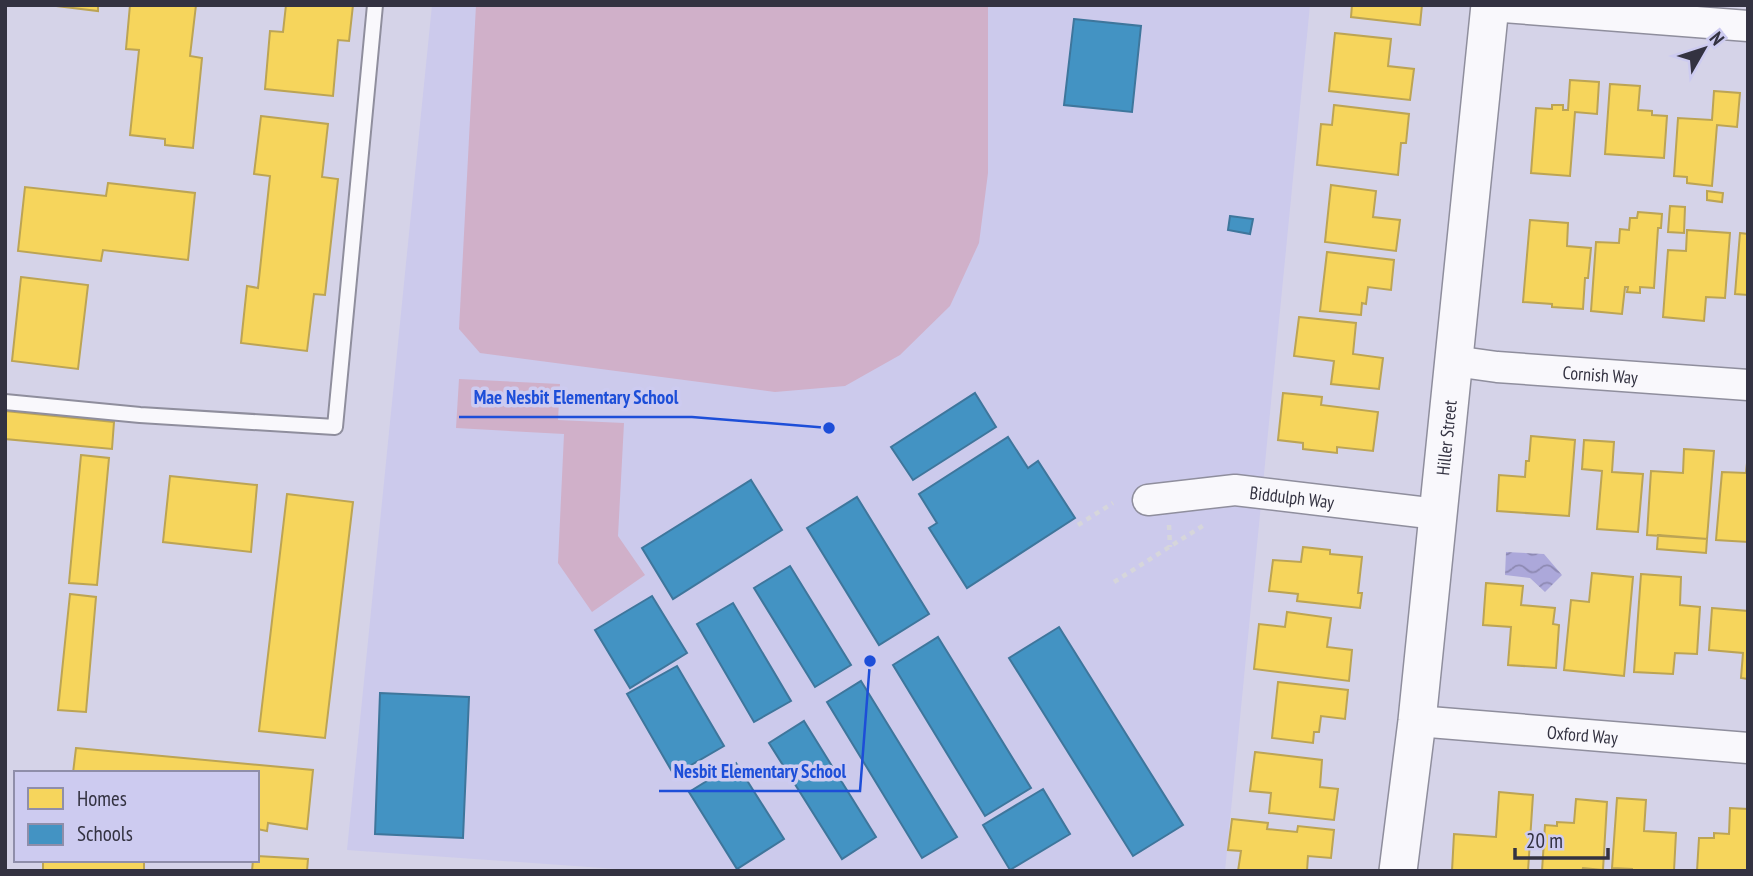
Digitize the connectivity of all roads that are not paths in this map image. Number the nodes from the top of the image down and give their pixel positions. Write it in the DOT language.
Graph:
graph roads {
  1 [pos="375,5"];
  2 [pos="1490,6"];
  3 [pos="1748,26"];
  4 [pos="1454,361"];
  5 [pos="1748,385"];
  6 [pos="5,402"];
  7 [pos="1148,500"];
  8 [pos="1437,514"];
  9 [pos="1417,721"];
  10 [pos="1748,748"];
  11 [pos="1398,871"];
  1 -- 6 [label="lane"];
  2 -- 3 [label="street"];
  2 -- 4 [label="street, Hiller Street"];
  4 -- 5 [label="street, Cornish Way"];
  4 -- 8 [label="street, Hiller Street"];
  7 -- 8 [label="street, Biddulph Way"];
  8 -- 9 [label="street, Hiller Street"];
  9 -- 10 [label="street, Oxford Way"];
  9 -- 11 [label="street, Hiller Street"];
}
